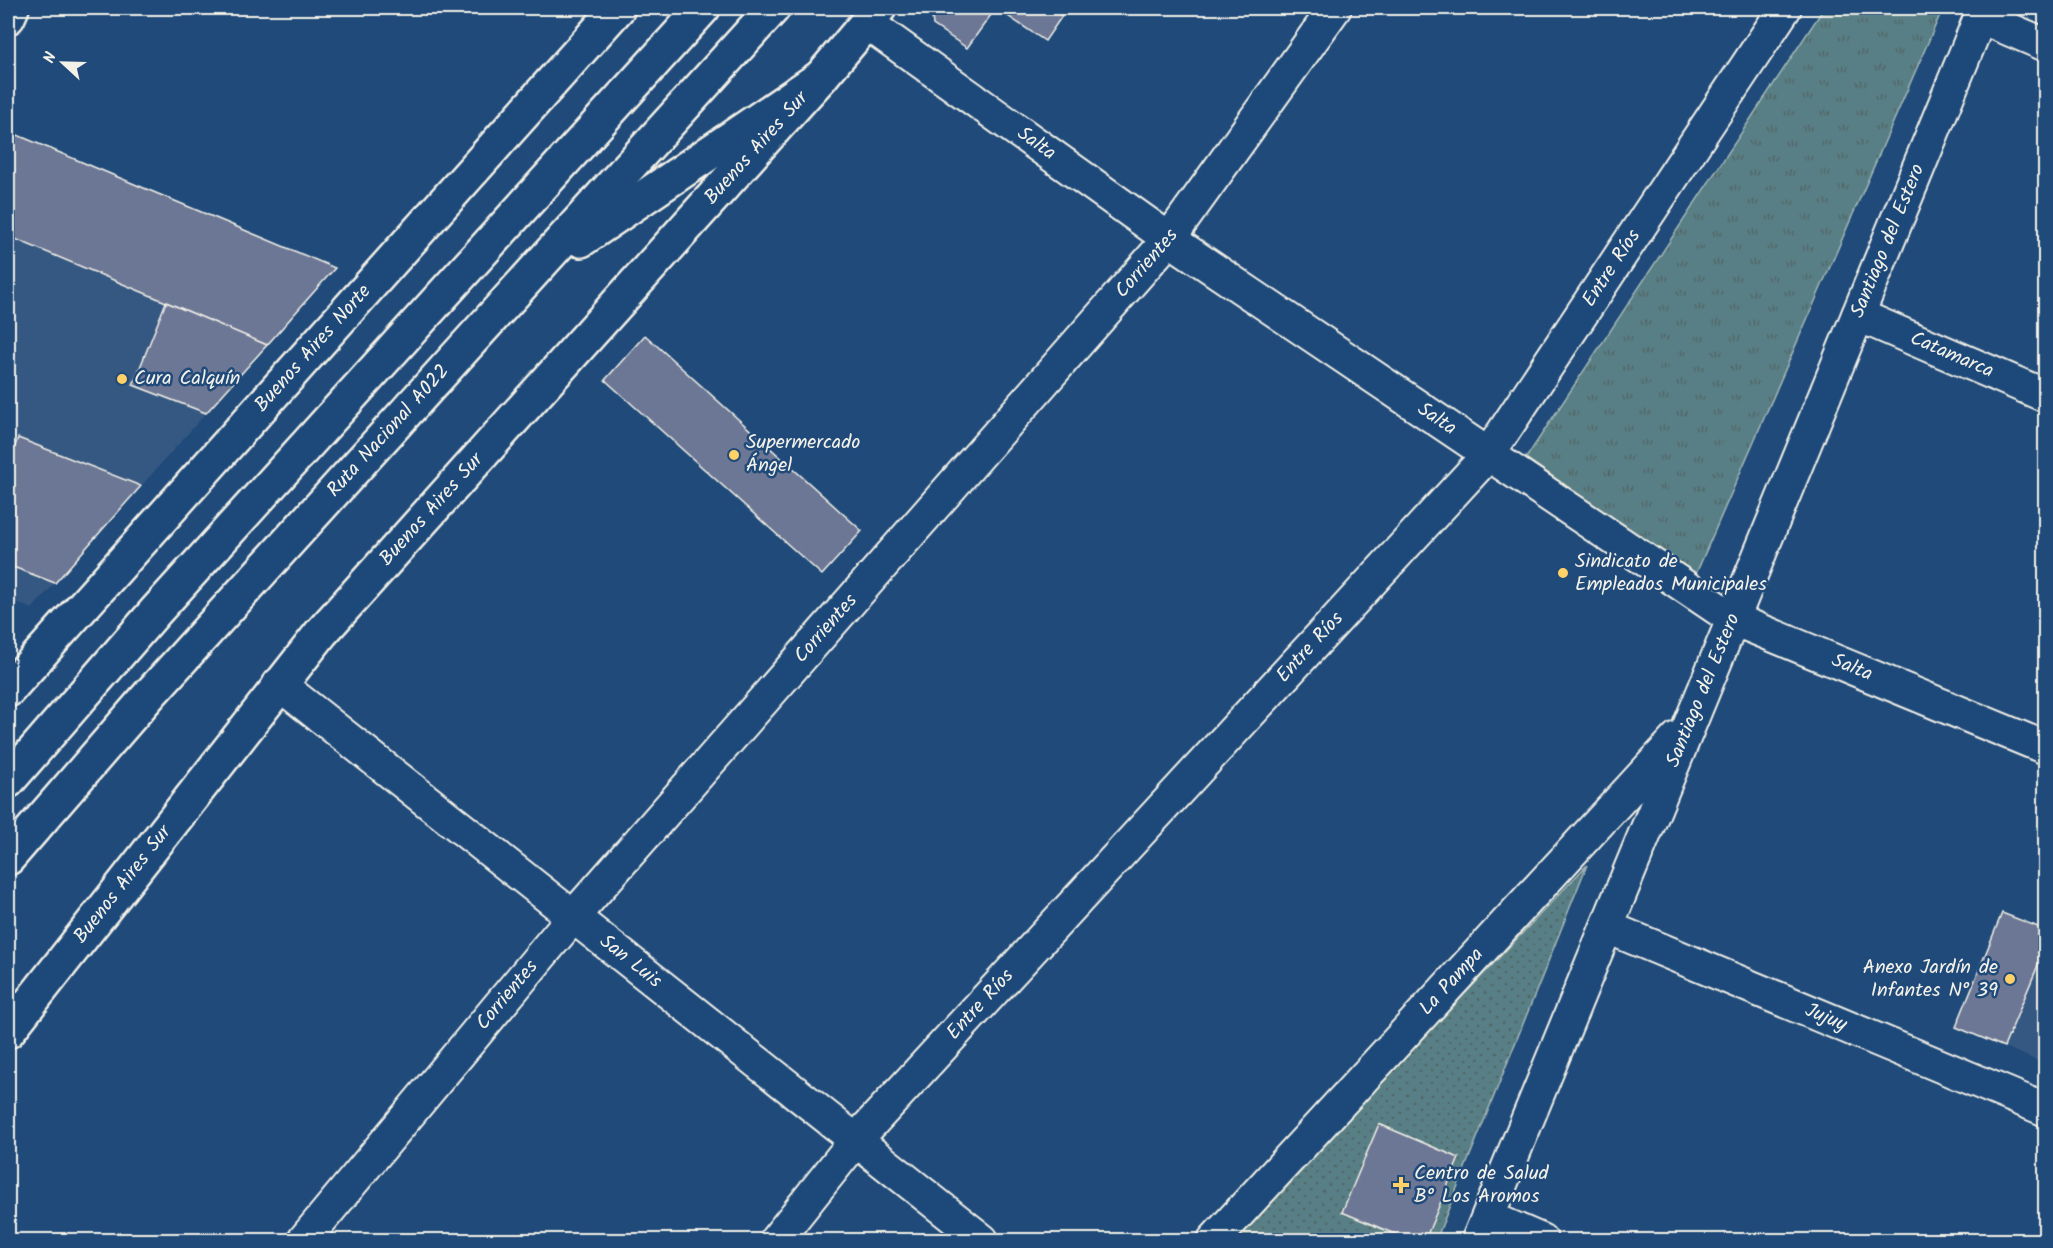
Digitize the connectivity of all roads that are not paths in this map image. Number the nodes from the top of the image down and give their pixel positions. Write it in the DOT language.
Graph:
graph roads {
  1 [pos="12,8"];
  2 [pos="618,8"];
  3 [pos="703,8"];
  4 [pos="773,8"];
  5 [pos="1335,8"];
  6 [pos="1785,8"];
  7 [pos="1982,12"];
  8 [pos="873,15"];
  9 [pos="8,17"];
  10 [pos="2046,45"];
  11 [pos="821,77"];
  12 [pos="1169,239"];
  13 [pos="538,269"];
  14 [pos="1858,315"];
  15 [pos="2046,396"];
  16 [pos="1488,455"];
  17 [pos="1733,619"];
  18 [pos="279,684"];
  19 [pos="8,690"];
  20 [pos="1690,723"];
  21 [pos="2046,748"];
  22 [pos="8,780"];
  23 [pos="8,858"];
  24 [pos="572,918"];
  25 [pos="1607,927"];
  26 [pos="8,1031"];
  27 [pos="2046,1110"];
  28 [pos="855,1141"];
  29 [pos="1483,1229"];
  30 [pos="304,1240"];
  31 [pos="776,1240"];
  32 [pos="982,1240"];
  33 [pos="1214,1240"];
  34 [pos="1541,1240"];
  1 -- 9 [label="main road"];
  2 -- 19 [label="main road, Buenos Aires Norte"];
  3 -- 22 [label="main road"];
  4 -- 13 [label="main road, Ruta Nacional A022"];
  5 -- 12 [label="street, Corrientes"];
  6 -- 16 [label="street, Entre Ríos"];
  7 -- 10 [label="street"];
  7 -- 14 [label="street, Santiago del Estero"];
  8 -- 11 [label="main road, Buenos Aires Sur"];
  8 -- 12 [label="street, Salta"];
  11 -- 13 [label="main road"];
  11 -- 18 [label="main road, Buenos Aires Sur"];
  12 -- 16 [label="street, Salta"];
  12 -- 24 [label="street, Corrientes"];
  13 -- 23 [label="main road, Ruta Nacional A022"];
  14 -- 15 [label="street, Catamarca"];
  14 -- 17 [label="street, Santiago del Estero"];
  16 -- 17 [label="street, Salta"];
  16 -- 28 [label="street, Entre Ríos"];
  17 -- 20 [label="street, Santiago del Estero"];
  17 -- 21 [label="street, Salta"];
  18 -- 24 [label="street, San Luis"];
  18 -- 26 [label="main road, Buenos Aires Sur"];
  20 -- 25 [label="street, Santiago del Estero"];
  20 -- 33 [label="street, La Pampa"];
  24 -- 28 [label="street, San Luis"];
  24 -- 30 [label="street, Corrientes"];
  25 -- 27 [label="street, Jujuy"];
  25 -- 29 [label="street, Santiago del Estero"];
  28 -- 31 [label="street, Entre Ríos"];
  28 -- 32 [label="street, San Luis"];
  29 -- 34 [label="street"];
}
